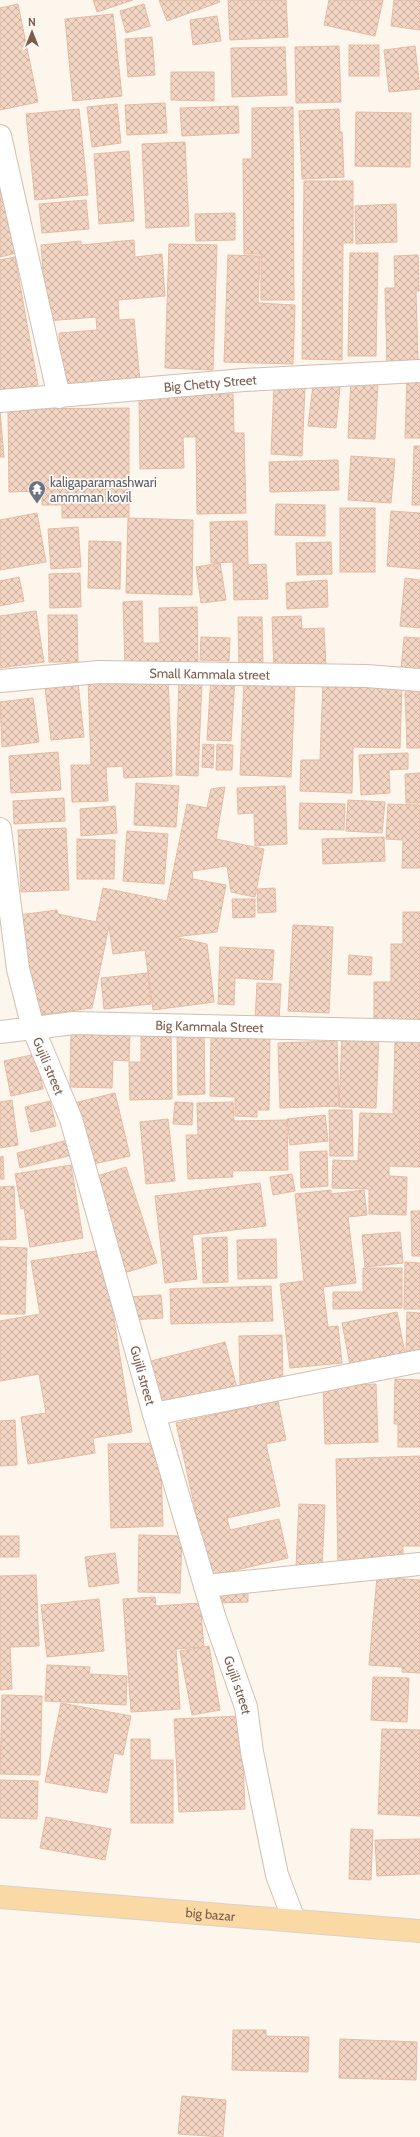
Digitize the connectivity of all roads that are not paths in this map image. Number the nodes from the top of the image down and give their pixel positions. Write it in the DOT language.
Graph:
graph roads {
  1 [pos="0,136"];
  2 [pos="420,371"];
  3 [pos="59,397"];
  4 [pos="0,400"];
  5 [pos="420,680"];
  6 [pos="0,681"];
  7 [pos="0,829"];
  8 [pos="33,1028"];
  9 [pos="0,1032"];
  10 [pos="420,1032"];
  11 [pos="420,1361"];
  12 [pos="154,1414"];
  13 [pos="420,1564"];
  14 [pos="205,1586"];
  15 [pos="0,1897"];
  16 [pos="294,1920"];
  17 [pos="420,1931"];
  1 -- 3 [label="street"];
  2 -- 3 [label="street, Big Chetty Street"];
  3 -- 4 [label="street, Big Chetty Street"];
  5 -- 6 [label="street, Small Kammala street"];
  7 -- 8 [label="street, Gujili street"];
  8 -- 9 [label="street, Big Kammala Street"];
  8 -- 10 [label="street, Big Kammala Street"];
  8 -- 12 [label="street, Gujili street"];
  11 -- 12 [label="street"];
  12 -- 14 [label="street, Gujili street"];
  13 -- 14 [label="street"];
  14 -- 16 [label="street, Gujili street"];
  15 -- 16 [label="main road, big bazar"];
  16 -- 17 [label="main road, big bazar"];
}
